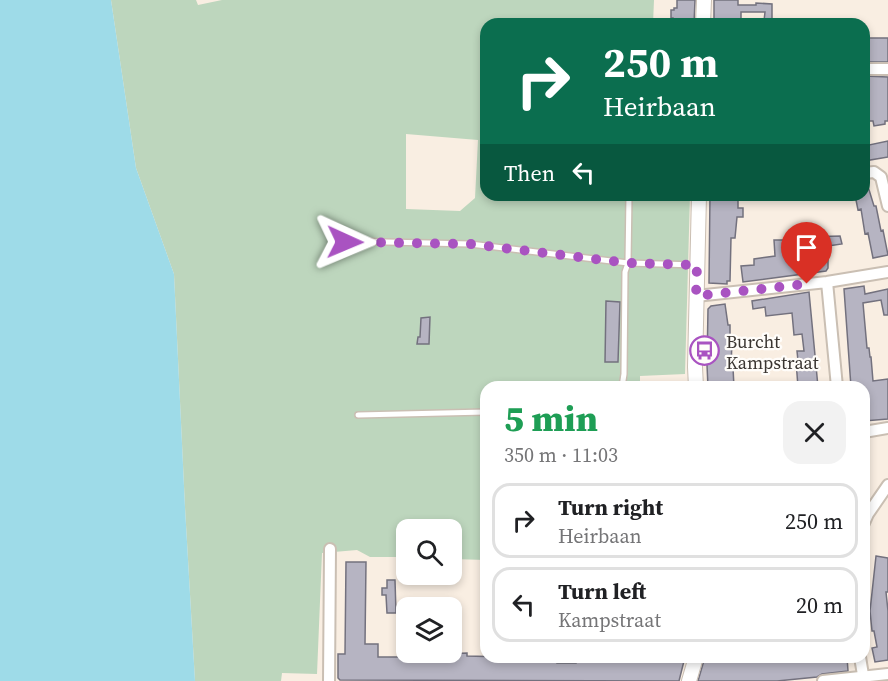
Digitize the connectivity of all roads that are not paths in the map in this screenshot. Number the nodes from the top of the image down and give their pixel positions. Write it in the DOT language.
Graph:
graph roads {
  1 [pos="704,0"];
  2 [pos="703,18"];
  3 [pos="870,69"];
  4 [pos="888,69"];
  5 [pos="884,174"];
  6 [pos="629,201"];
  7 [pos="699,201"];
  8 [pos="888,206"];
  9 [pos="345,242"];
  10 [pos="628,263"];
  11 [pos="697,265"];
  12 [pos="888,272"];
  13 [pos="827,282"];
  14 [pos="696,296"];
  15 [pos="622,381"];
  16 [pos="696,381"];
  17 [pos="836,381"];
  18 [pos="480,412"];
  19 [pos="358,415"];
  20 [pos="888,428"];
  21 [pos="870,431"];
  22 [pos="888,485"];
  23 [pos="870,511"];
  24 [pos="330,549"];
  25 [pos="694,663"];
  26 [pos="861,663"];
  27 [pos="888,674"];
  28 [pos="863,679"];
  29 [pos="329,681"];
  30 [pos="689,681"];
  31 [pos="823,681"];
  1 -- 2 [label="street"];
  3 -- 4 [label="street"];
  5 -- 8 [label="street"];
  6 -- 10 [label="lane"];
  7 -- 11 [label="street"];
  9 -- 10 [label="lane"];
  10 -- 11 [label="lane"];
  10 -- 15 [label="lane"];
  11 -- 14 [label="street"];
  12 -- 13 [label="street"];
  13 -- 14 [label="street"];
  13 -- 17 [label="street"];
  14 -- 16 [label="street"];
  18 -- 19 [label="lane"];
  20 -- 21 [label="street"];
  22 -- 23 [label="street"];
  24 -- 29 [label="street"];
  25 -- 30 [label="street"];
  26 -- 28 [label="street"];
  27 -- 28 [label="street"];
  28 -- 31 [label="street"];
}
